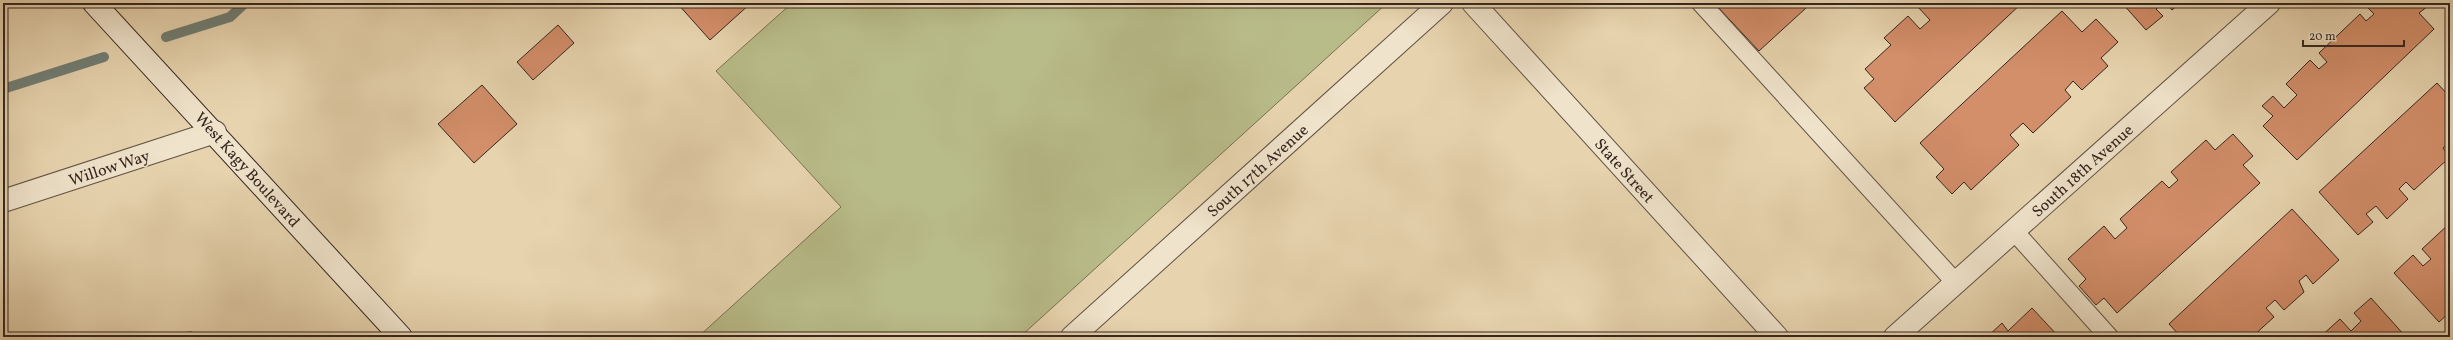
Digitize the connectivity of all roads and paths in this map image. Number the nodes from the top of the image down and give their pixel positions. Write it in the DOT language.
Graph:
graph roads {
  1 [pos="94,3"];
  2 [pos="1442,3"];
  3 [pos="1473,3"];
  4 [pos="1701,3"];
  5 [pos="2269,3"];
  6 [pos="215,132"];
  7 [pos="3,201"];
  8 [pos="2014,231"];
  9 [pos="1956,283"];
  10 [pos="401,337"];
  11 [pos="1072,337"];
  12 [pos="1777,337"];
  13 [pos="1895,337"];
  14 [pos="2109,337"];
  1 -- 6 [label="street, West Kagy Boulevard"];
  2 -- 11 [label="street, South 17th Avenue"];
  3 -- 12 [label="street, State Street"];
  4 -- 9 [label="lane"];
  5 -- 8 [label="street, South 18th Avenue"];
  6 -- 7 [label="street, Willow Way"];
  6 -- 10 [label="street, West Kagy Boulevard"];
  8 -- 9 [label="street, South 18th Avenue"];
  8 -- 14 [label="lane"];
  9 -- 13 [label="street, South 18th Avenue"];
}
